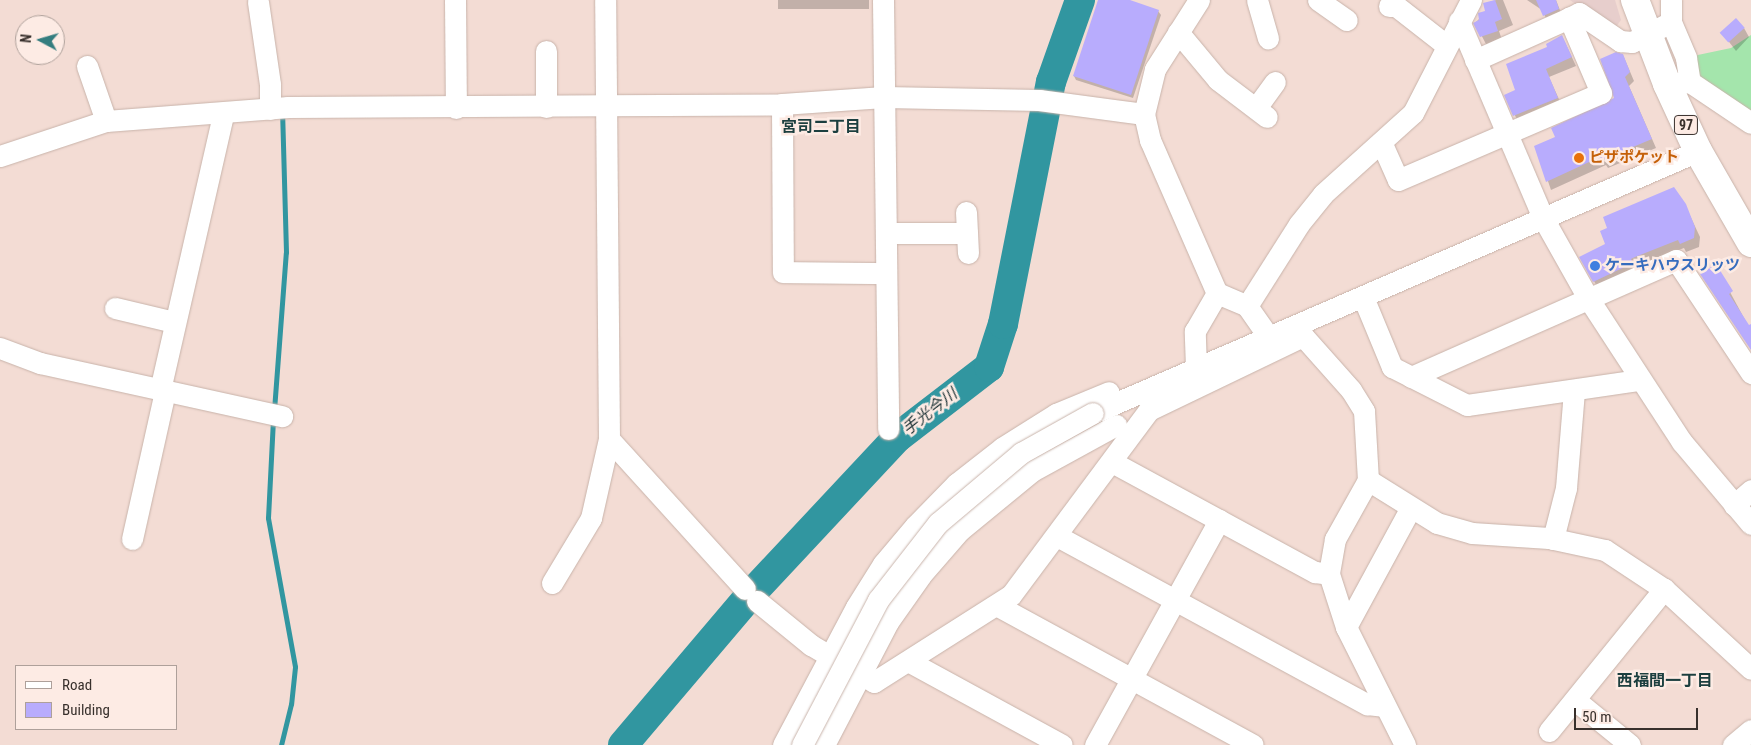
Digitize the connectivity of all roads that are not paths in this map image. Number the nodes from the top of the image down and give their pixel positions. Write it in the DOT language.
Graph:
graph roads {
  1 [pos="455,0"];
  2 [pos="605,0"];
  3 [pos="883,0"];
  4 [pos="1198,0"];
  5 [pos="1257,0"];
  6 [pos="1318,0"];
  7 [pos="1471,0"];
  8 [pos="1636,0"];
  9 [pos="1671,0"];
  10 [pos="258,2"];
  11 [pos="1389,6"];
  12 [pos="1569,18"];
  13 [pos="1347,20"];
  14 [pos="1459,21"];
  15 [pos="1671,22"];
  16 [pos="1178,32"];
  17 [pos="1646,33"];
  18 [pos="1268,38"];
  19 [pos="1446,45"];
  20 [pos="546,51"];
  21 [pos="1475,60"];
  22 [pos="87,66"];
  23 [pos="1274,82"];
  24 [pos="1679,83"];
  25 [pos="884,97"];
  26 [pos="782,104"];
  27 [pos="605,106"];
  28 [pos="546,107"];
  29 [pos="456,108"];
  30 [pos="270,109"];
  31 [pos="222,114"];
  32 [pos="1144,114"];
  33 [pos="106,121"];
  34 [pos="1751,123"];
  35 [pos="1507,134"];
  36 [pos="1382,144"];
  37 [pos="1698,150"];
  38 [pos="0,156"];
  39 [pos="966,212"];
  40 [pos="1543,218"];
  41 [pos="887,233"];
  42 [pos="1751,242"];
  43 [pos="886,273"];
  44 [pos="1217,293"];
  45 [pos="1363,297"];
  46 [pos="1588,298"];
  47 [pos="1247,306"];
  48 [pos="115,308"];
  49 [pos="174,322"];
  50 [pos="1301,330"];
  51 [pos="1269,337"];
  52 [pos="0,348"];
  53 [pos="1196,368"];
  54 [pos="1751,373"];
  55 [pos="1411,377"];
  56 [pos="1639,380"];
  57 [pos="1152,387"];
  58 [pos="163,390"];
  59 [pos="1574,391"];
  60 [pos="1106,414"];
  61 [pos="282,416"];
  62 [pos="888,429"];
  63 [pos="609,440"];
  64 [pos="1125,445"];
  65 [pos="1112,462"];
  66 [pos="1368,480"];
  67 [pos="1751,490"];
  68 [pos="1734,505"];
  69 [pos="1410,509"];
  70 [pos="1219,520"];
  71 [pos="1751,524"];
  72 [pos="1057,536"];
  73 [pos="132,539"];
  74 [pos="1553,539"];
  75 [pos="1329,574"];
  76 [pos="552,583"];
  77 [pos="1664,589"];
  78 [pos="1175,600"];
  79 [pos="998,606"];
  80 [pos="1346,627"];
  81 [pos="828,656"];
  82 [pos="908,660"];
  83 [pos="1751,669"];
  84 [pos="861,674"];
  85 [pos="1131,679"];
  86 [pos="1575,700"];
  87 [pos="1383,706"];
  88 [pos="1751,730"];
  89 [pos="1550,731"];
  90 [pos="764,745"];
  91 [pos="783,745"];
  92 [pos="802,745"];
  93 [pos="824,745"];
  94 [pos="1062,745"];
  95 [pos="1095,745"];
  96 [pos="1254,745"];
  97 [pos="1405,745"];
  98 [pos="1630,745"];
  99 [pos="1733,745"];
  1 -- 29 [label="street"];
  2 -- 27 [label="street"];
  3 -- 25 [label="street"];
  4 -- 16 [label="street"];
  5 -- 18 [label="street"];
  6 -- 13 [label="street"];
  7 -- 14 [label="street"];
  8 -- 17 [label="main road, 97"];
  9 -- 15 [label="street"];
  10 -- 30 [label="street"];
  11 -- 19 [label="street"];
  12 -- 17 [label="street"];
  12 -- 21 [label="street"];
  12 -- 35 [label="street"];
  14 -- 19 [label="street"];
  14 -- 21 [label="street"];
  15 -- 17 [label="street"];
  15 -- 24 [label="street"];
  16 -- 23 [label="street"];
  16 -- 32 [label="street"];
  17 -- 24 [label="main road, 97"];
  19 -- 36 [label="street"];
  20 -- 28 [label="street"];
  21 -- 35 [label="street"];
  22 -- 33 [label="street"];
  24 -- 34 [label="street"];
  24 -- 37 [label="main road, 97"];
  25 -- 26 [label="street"];
  25 -- 32 [label="street"];
  25 -- 41 [label="street"];
  26 -- 27 [label="street"];
  26 -- 43 [label="street"];
  27 -- 28 [label="street"];
  27 -- 63 [label="street"];
  28 -- 29 [label="street"];
  29 -- 30 [label="street"];
  30 -- 31 [label="street"];
  31 -- 33 [label="street"];
  31 -- 49 [label="street"];
  32 -- 44 [label="street"];
  33 -- 38 [label="street"];
  35 -- 36 [label="street"];
  35 -- 40 [label="street"];
  36 -- 47 [label="street"];
  37 -- 40 [label="street"];
  37 -- 42 [label="main road, 97"];
  39 -- 41 [label="street"];
  40 -- 45 [label="street"];
  40 -- 46 [label="street"];
  41 -- 43 [label="street"];
  43 -- 62 [label="street"];
  44 -- 47 [label="street"];
  44 -- 53 [label="street"];
  45 -- 50 [label="street"];
  45 -- 55 [label="street"];
  46 -- 54 [label="street"];
  46 -- 55 [label="street"];
  46 -- 56 [label="street"];
  47 -- 51 [label="street"];
  48 -- 49 [label="street"];
  49 -- 58 [label="street"];
  50 -- 51 [label="street"];
  50 -- 64 [label="street"];
  50 -- 66 [label="street"];
  51 -- 53 [label="street"];
  52 -- 58 [label="street"];
  53 -- 57 [label="street"];
  55 -- 59 [label="street"];
  56 -- 59 [label="street"];
  56 -- 68 [label="street"];
  57 -- 60 [label="street"];
  57 -- 81 [label="street"];
  58 -- 61 [label="street"];
  58 -- 73 [label="street"];
  59 -- 74 [label="street"];
  60 -- 64 [label="street"];
  60 -- 84 [label="street"];
  60 -- 92 [label="street, bridge"];
  63 -- 76 [label="street"];
  63 -- 81 [label="street"];
  64 -- 65 [label="street"];
  65 -- 70 [label="street"];
  65 -- 72 [label="street"];
  66 -- 69 [label="street"];
  66 -- 75 [label="street"];
  67 -- 68 [label="street"];
  68 -- 71 [label="street"];
  69 -- 74 [label="street"];
  69 -- 80 [label="street"];
  70 -- 75 [label="street"];
  70 -- 78 [label="street"];
  72 -- 78 [label="street"];
  72 -- 79 [label="street"];
  74 -- 77 [label="street"];
  75 -- 80 [label="street"];
  77 -- 83 [label="street"];
  77 -- 86 [label="street"];
  78 -- 85 [label="street"];
  78 -- 87 [label="street"];
  79 -- 82 [label="street"];
  79 -- 85 [label="street"];
  80 -- 87 [label="street"];
  81 -- 84 [label="street"];
  81 -- 91 [label="street"];
  82 -- 84 [label="street"];
  82 -- 94 [label="street"];
  84 -- 93 [label="street"];
  85 -- 95 [label="street"];
  85 -- 96 [label="street"];
  86 -- 89 [label="street"];
  86 -- 98 [label="street"];
  87 -- 97 [label="street"];
  88 -- 99 [label="street"];
  90 -- 91 [label="street"];
}
